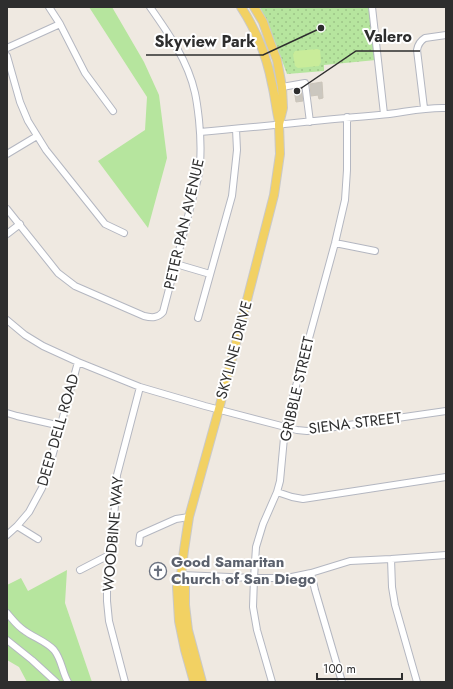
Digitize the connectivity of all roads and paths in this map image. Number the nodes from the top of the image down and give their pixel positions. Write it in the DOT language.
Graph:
graph roads {
  1 [pos="49,7"];
  2 [pos="150,7"];
  3 [pos="241,7"];
  4 [pos="254,7"];
  5 [pos="372,7"];
  6 [pos="60,24"];
  7 [pos="446,35"];
  8 [pos="7,48"];
  9 [pos="7,56"];
  10 [pos="282,86"];
  11 [pos="424,108"];
  12 [pos="446,108"];
  13 [pos="113,111"];
  14 [pos="384,114"];
  15 [pos="347,117"];
  16 [pos="310,122"];
  17 [pos="279,124"];
  18 [pos="236,129"];
  19 [pos="200,132"];
  20 [pos="37,136"];
  21 [pos="7,154"];
  22 [pos="7,209"];
  23 [pos="20,224"];
  24 [pos="124,233"];
  25 [pos="7,234"];
  26 [pos="335,243"];
  27 [pos="375,252"];
  28 [pos="176,264"];
  29 [pos="210,274"];
  30 [pos="198,318"];
  31 [pos="7,320"];
  32 [pos="78,362"];
  33 [pos="140,387"];
  34 [pos="218,409"];
  35 [pos="446,411"];
  36 [pos="7,413"];
  37 [pos="61,426"];
  38 [pos="286,427"];
  39 [pos="446,477"];
  40 [pos="277,492"];
  41 [pos="189,516"];
  42 [pos="17,526"];
  43 [pos="7,534"];
  44 [pos="38,539"];
  45 [pos="139,543"];
  46 [pos="111,554"];
  47 [pos="446,555"];
  48 [pos="391,559"];
  49 [pos="80,570"];
  50 [pos="311,573"];
  51 [pos="181,575"];
  52 [pos="254,578"];
  53 [pos="7,613"];
  54 [pos="7,640"];
  55 [pos="56,682"];
  56 [pos="68,682"];
  57 [pos="125,682"];
  58 [pos="194,682"];
  59 [pos="202,682"];
  60 [pos="272,682"];
  61 [pos="342,682"];
  62 [pos="417,682"];
  1 -- 6 [label="street"];
  2 -- 19 [label="street, PETER PAN AVENUE"];
  3 -- 17 [label="main road, SKYLINE DRIVE"];
  4 -- 10 [label="main road, SKYLINE DRIVE"];
  5 -- 14 [label="street"];
  6 -- 8 [label="street"];
  6 -- 13 [label="street"];
  7 -- 11 [label="street"];
  9 -- 20 [label="street"];
  10 -- 16 [label="street"];
  10 -- 17 [label="main road, SKYLINE DRIVE"];
  11 -- 12 [label="street"];
  11 -- 14 [label="street"];
  14 -- 15 [label="street"];
  15 -- 16 [label="street"];
  15 -- 26 [label="street, GRIBBLE STREET"];
  16 -- 17 [label="street"];
  17 -- 18 [label="street"];
  17 -- 34 [label="main road, SKYLINE DRIVE"];
  18 -- 19 [label="street"];
  18 -- 29 [label="street"];
  19 -- 28 [label="street, PETER PAN AVENUE"];
  20 -- 21 [label="street"];
  20 -- 24 [label="street"];
  22 -- 23 [label="street"];
  23 -- 25 [label="street"];
  23 -- 28 [label="street, PETER PAN AVENUE"];
  26 -- 27 [label="street"];
  26 -- 38 [label="street, GRIBBLE STREET"];
  28 -- 29 [label="street"];
  29 -- 30 [label="street"];
  31 -- 32 [label="street, SIENA STREET"];
  32 -- 33 [label="street, SIENA STREET"];
  32 -- 37 [label="street, DEEP DELL ROAD"];
  33 -- 34 [label="street, SIENA STREET"];
  33 -- 46 [label="street, WOODBINE WAY"];
  34 -- 38 [label="street, SIENA STREET"];
  34 -- 41 [label="main road, SKYLINE DRIVE"];
  35 -- 38 [label="street, SIENA STREET"];
  36 -- 37 [label="street"];
  37 -- 42 [label="street, DEEP DELL ROAD"];
  38 -- 40 [label="street, GRIBBLE STREET"];
  39 -- 40 [label="street"];
  40 -- 52 [label="street, GRIBBLE STREET"];
  41 -- 45 [label="street"];
  41 -- 51 [label="main road, SKYLINE DRIVE"];
  42 -- 43 [label="street, DEEP DELL ROAD"];
  42 -- 44 [label="street"];
  46 -- 49 [label="street"];
  46 -- 57 [label="street, WOODBINE WAY"];
  47 -- 48 [label="street"];
  48 -- 50 [label="street"];
  48 -- 62 [label="street"];
  50 -- 52 [label="street"];
  50 -- 61 [label="street"];
  51 -- 52 [label="street"];
  51 -- 58 [label="main road, SKYLINE DRIVE"];
  51 -- 59 [label="main road, SKYLINE DRIVE"];
  52 -- 60 [label="street, GRIBBLE STREET"];
  53 -- 56 [label="street"];
  54 -- 55 [label="street"];
}
